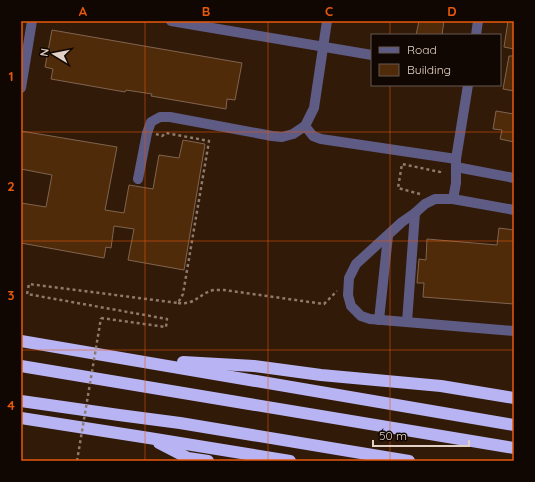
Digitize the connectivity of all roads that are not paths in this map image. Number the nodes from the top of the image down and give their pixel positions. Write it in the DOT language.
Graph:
graph roads {
  1 [pos="26,21"];
  2 [pos="32,21"];
  3 [pos="171,21"];
  4 [pos="327,21"];
  5 [pos="478,21"];
  6 [pos="21,28"];
  7 [pos="476,34"];
  8 [pos="322,47"];
  9 [pos="24,52"];
  10 [pos="371,55"];
  11 [pos="468,86"];
  12 [pos="21,88"];
  13 [pos="305,126"];
  14 [pos="456,163"];
  15 [pos="514,178"];
  16 [pos="138,179"];
  17 [pos="453,199"];
  18 [pos="514,210"];
  19 [pos="415,213"];
  20 [pos="388,236"];
  21 [pos="379,320"];
  22 [pos="406,322"];
  23 [pos="514,331"];
  24 [pos="21,341"];
  25 [pos="111,356"];
  26 [pos="21,366"];
  27 [pos="21,393"];
  28 [pos="514,398"];
  29 [pos="21,401"];
  30 [pos="21,418"];
  31 [pos="180,423"];
  32 [pos="514,425"];
  33 [pos="149,438"];
  34 [pos="514,448"];
  35 [pos="208,461"];
  36 [pos="290,461"];
  37 [pos="409,461"];
  1 -- 6 [label="street"];
  2 -- 9 [label="street"];
  3 -- 8 [label="street"];
  4 -- 8 [label="street"];
  5 -- 7 [label="street"];
  8 -- 10 [label="street"];
  8 -- 13 [label="street"];
  9 -- 12 [label="street"];
  11 -- 14 [label="street"];
  13 -- 14 [label="street"];
  13 -- 16 [label="street"];
  14 -- 15 [label="street"];
  14 -- 17 [label="street"];
  17 -- 18 [label="street"];
  17 -- 19 [label="street"];
  19 -- 20 [label="street"];
  19 -- 22 [label="street"];
  20 -- 21 [label="street"];
  20 -- 21 [label="street"];
  21 -- 22 [label="street"];
  22 -- 23 [label="street"];
  24 -- 25 [label="highway"];
  25 -- 28 [label="highway"];
  25 -- 32 [label="highway"];
  26 -- 34 [label="highway"];
  27 -- 31 [label="highway"];
  29 -- 31 [label="highway"];
  30 -- 33 [label="highway"];
  31 -- 37 [label="highway"];
  33 -- 35 [label="highway"];
  33 -- 36 [label="highway"];
}
